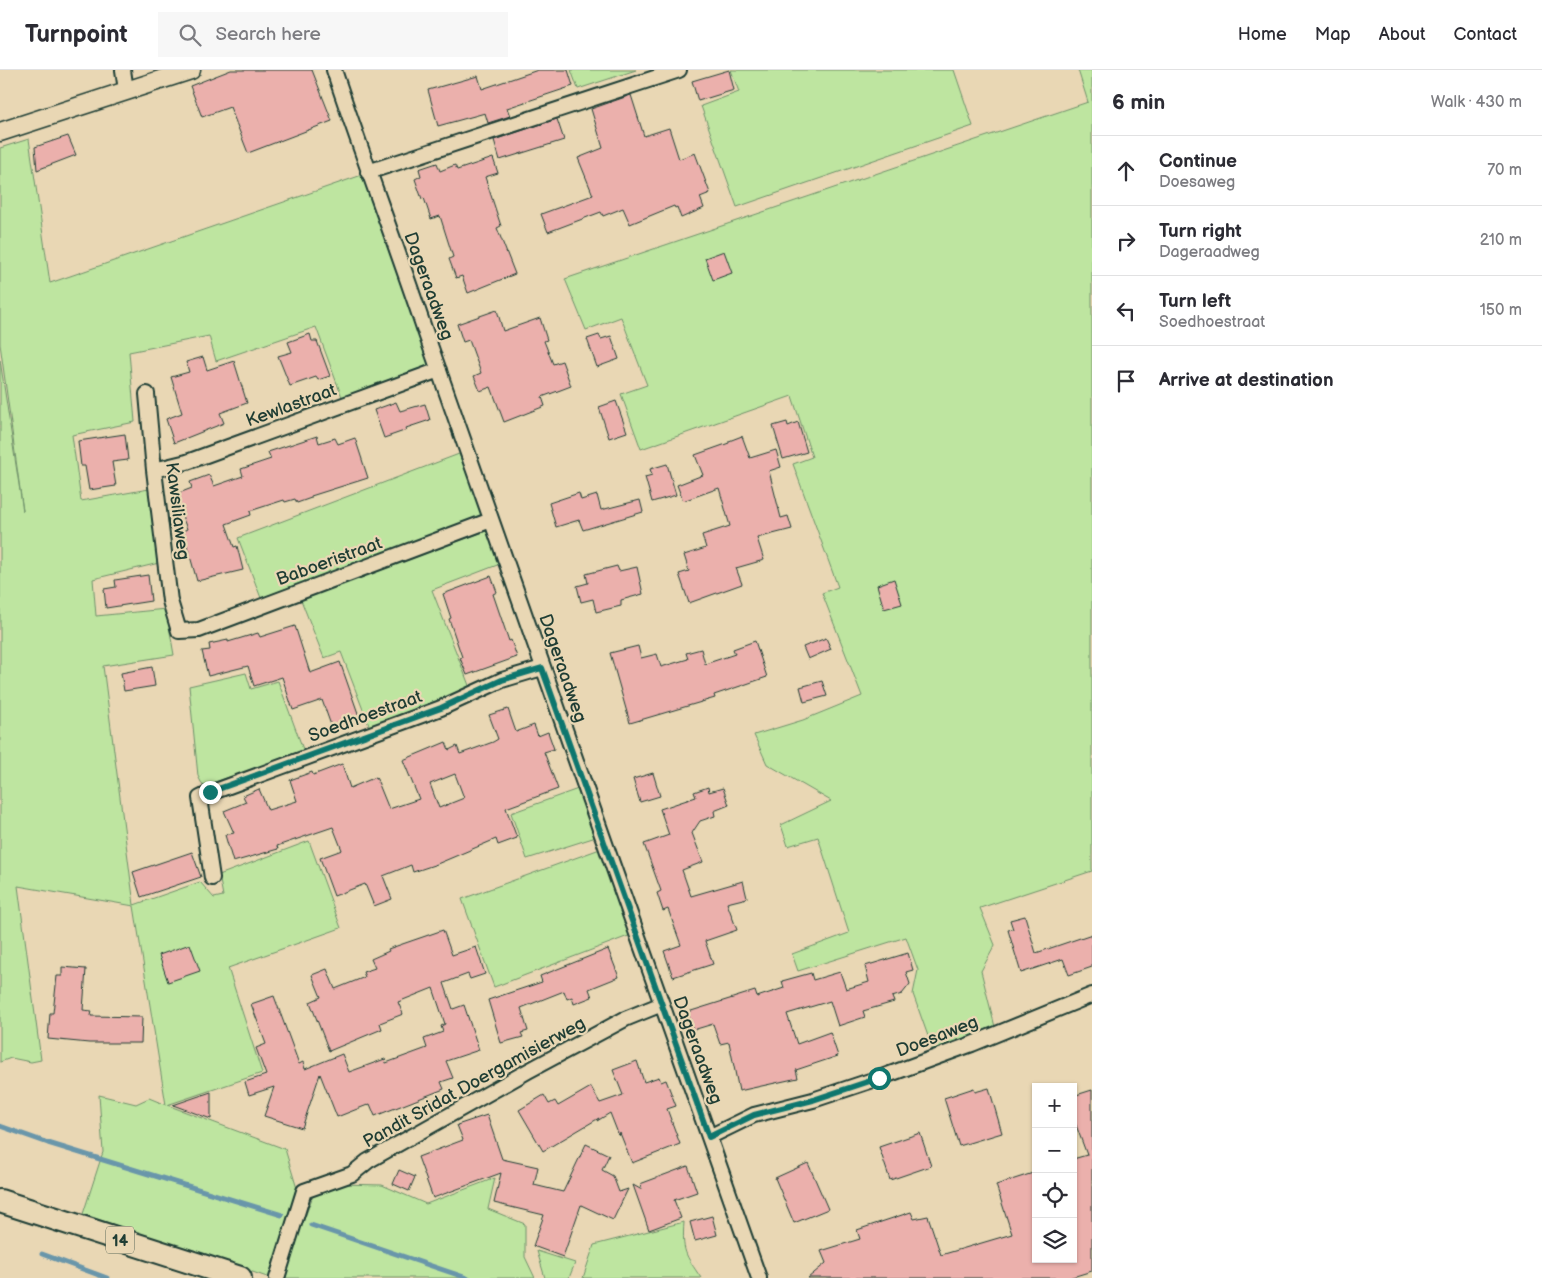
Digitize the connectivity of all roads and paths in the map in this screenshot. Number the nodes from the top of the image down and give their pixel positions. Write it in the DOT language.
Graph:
graph roads {
  1 [pos="123,70"];
  2 [pos="190,70"];
  3 [pos="334,70"];
  4 [pos="679,70"];
  5 [pos="126,90"];
  6 [pos="0,132"];
  7 [pos="368,172"];
  8 [pos="439,370"];
  9 [pos="147,394"];
  10 [pos="154,470"];
  11 [pos="491,520"];
  12 [pos="179,631"];
  13 [pos="542,668"];
  14 [pos="212,878"];
  15 [pos="1092,995"];
  16 [pos="662,1004"];
  17 [pos="709,1137"];
  18 [pos="0,1201"];
  19 [pos="193,1271"];
  20 [pos="240,1278"];
  21 [pos="277,1278"];
  22 [pos="759,1278"];
  1 -- 5 [label="street"];
  2 -- 5 [label="street"];
  3 -- 7 [label="street, Dageraadweg"];
  4 -- 7 [label="street"];
  5 -- 6 [label="street"];
  7 -- 8 [label="street, Dageraadweg"];
  8 -- 10 [label="street, Kewlastraat"];
  8 -- 11 [label="street, Dageraadweg"];
  9 -- 10 [label="street, Kawsiliaweg"];
  10 -- 12 [label="street, Kawsiliaweg"];
  11 -- 12 [label="street, Baboeristraat"];
  11 -- 13 [label="street, Dageraadweg"];
  13 -- 14 [label="street, Soedhoestraat"];
  13 -- 16 [label="street, Dageraadweg"];
  15 -- 17 [label="street, Doesaweg"];
  16 -- 17 [label="street, Dageraadweg"];
  16 -- 21 [label="street, Pandit Sridat Doergamisierweg"];
  17 -- 22 [label="street, Dageraadweg"];
  18 -- 19 [label="main road, 14"];
  19 -- 20 [label="main road, 14"];
}
